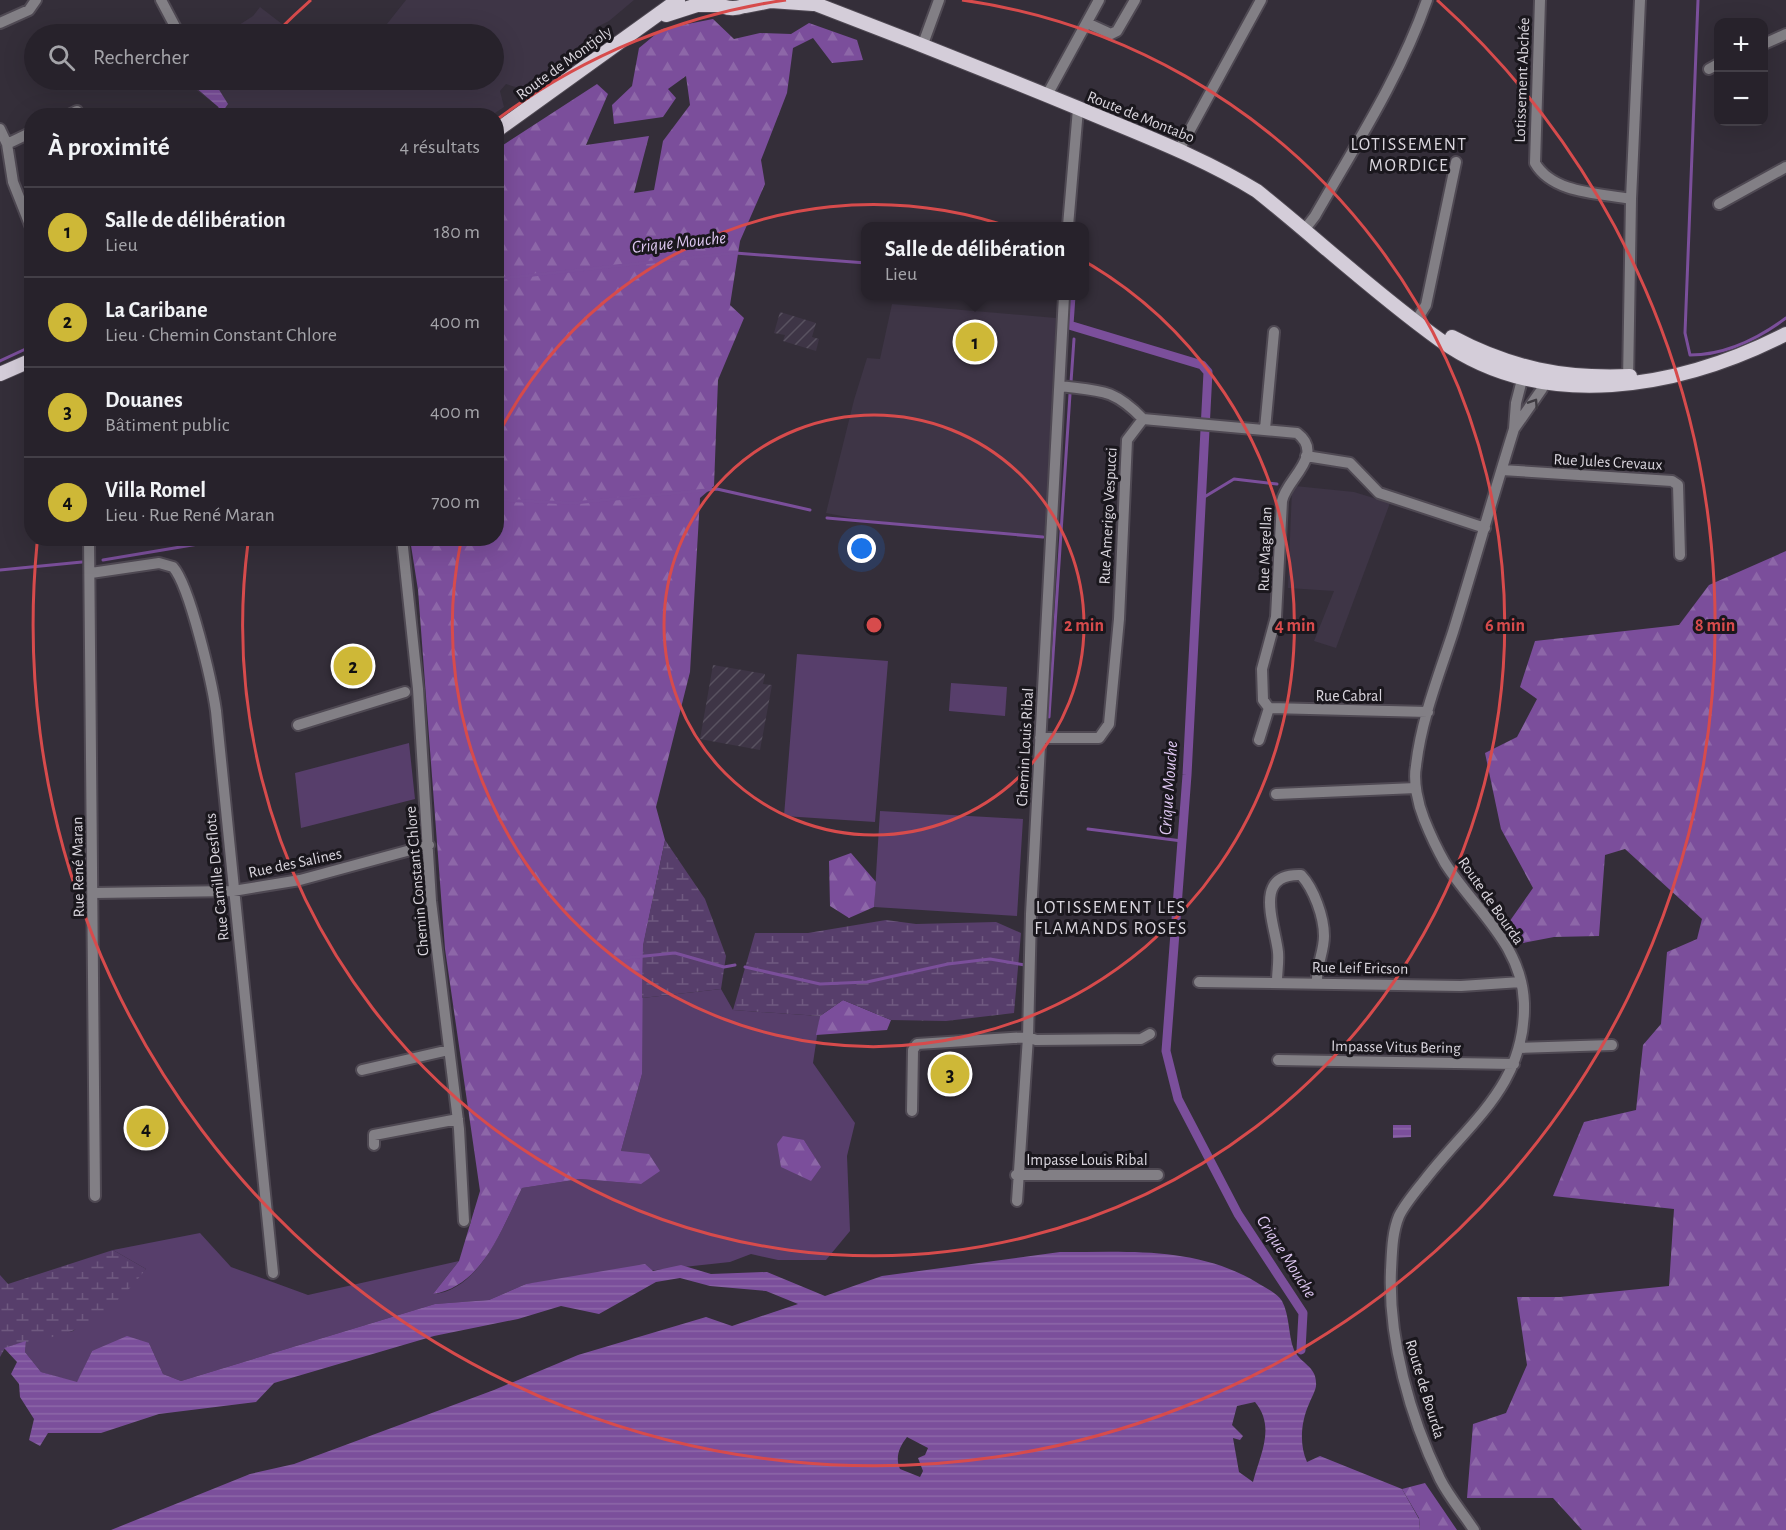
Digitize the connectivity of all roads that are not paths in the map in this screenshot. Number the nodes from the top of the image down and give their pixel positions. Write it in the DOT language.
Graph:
graph roads {
  1 [pos="36,0"];
  2 [pos="161,0"];
  3 [pos="678,0"];
  4 [pos="939,0"];
  5 [pos="1099,0"];
  6 [pos="1135,0"];
  7 [pos="1262,0"];
  8 [pos="1427,0"];
  9 [pos="1540,0"];
  10 [pos="1640,0"];
  11 [pos="812,2"];
  12 [pos="715,3"];
  13 [pos="750,3"];
  14 [pos="650,21"];
  15 [pos="0,23"];
  16 [pos="1087,23"];
  17 [pos="174,24"];
  18 [pos="1786,34"];
  19 [pos="1768,42"];
  20 [pos="923,44"];
  21 [pos="1047,95"];
  22 [pos="1078,109"];
  23 [pos="504,125"];
  24 [pos="0,129"];
  25 [pos="24,136"];
  26 [pos="7,144"];
  27 [pos="1179,150"];
  28 [pos="1456,162"];
  29 [pos="1786,166"];
  30 [pos="1631,200"];
  31 [pos="1719,204"];
  32 [pos="24,211"];
  33 [pos="1068,222"];
  34 [pos="1305,229"];
  35 [pos="1064,300"];
  36 [pos="1416,321"];
  37 [pos="1274,332"];
  38 [pos="1786,334"];
  39 [pos="24,364"];
  40 [pos="1524,373"];
  41 [pos="0,374"];
  42 [pos="1545,377"];
  43 [pos="1628,381"];
  44 [pos="1060,386"];
  45 [pos="1143,419"];
  46 [pos="1265,429"];
  47 [pos="1514,429"];
  48 [pos="1306,456"];
  49 [pos="1502,470"];
  50 [pos="1485,528"];
  51 [pos="89,546"];
  52 [pos="403,546"];
  53 [pos="1680,555"];
  54 [pos="91,573"];
  55 [pos="405,692"];
  56 [pos="1269,708"];
  57 [pos="1428,712"];
  58 [pos="298,724"];
  59 [pos="1040,738"];
  60 [pos="1259,740"];
  61 [pos="1416,788"];
  62 [pos="1276,795"];
  63 [pos="429,845"];
  64 [pos="233,891"];
  65 [pos="94,893"];
  66 [pos="1277,981"];
  67 [pos="1199,982"];
  68 [pos="1521,982"];
  69 [pos="1317,983"];
  70 [pos="1150,1034"];
  71 [pos="1028,1037"];
  72 [pos="1612,1045"];
  73 [pos="1520,1048"];
  74 [pos="449,1050"];
  75 [pos="1278,1060"];
  76 [pos="1515,1064"];
  77 [pos="362,1070"];
  78 [pos="912,1111"];
  79 [pos="458,1119"];
  80 [pos="374,1145"];
  81 [pos="1017,1175"];
  82 [pos="1158,1175"];
  83 [pos="95,1196"];
  84 [pos="1017,1201"];
  85 [pos="464,1221"];
  86 [pos="273,1273"];
  87 [pos="1474,1530"];
  1 -- 15 [label="street"];
  2 -- 17 [label="street"];
  3 -- 14 [label="main road, Route de Montjoly"];
  4 -- 20 [label="street"];
  5 -- 16 [label="street"];
  6 -- 16 [label="street"];
  7 -- 27 [label="street"];
  8 -- 34 [label="street"];
  9 -- 30 [label="street, Lotissement Abchée"];
  10 -- 30 [label="street"];
  11 -- 13 [label="main road, Route de Montabo"];
  11 -- 20 [label="main road, Route de Montabo"];
  12 -- 13 [label="main road, Route de Montjoly"];
  12 -- 14 [label="main road, Route de Montjoly"];
  14 -- 23 [label="main road, Route de Montjoly"];
  16 -- 21 [label="street"];
  18 -- 19 [label="street"];
  20 -- 21 [label="main road, Route de Montabo"];
  21 -- 22 [label="main road, Route de Montabo"];
  22 -- 27 [label="main road, Route de Montabo"];
  22 -- 33 [label="street"];
  24 -- 26 [label="street"];
  25 -- 26 [label="street"];
  26 -- 32 [label="street"];
  27 -- 34 [label="main road, Route de Montabo"];
  28 -- 36 [label="street"];
  29 -- 31 [label="street"];
  30 -- 43 [label="street"];
  34 -- 36 [label="main road, Route de Montabo"];
  35 -- 44 [label="street, Chemin Louis Ribal"];
  36 -- 40 [label="main road, Route de Montabo"];
  37 -- 46 [label="street"];
  38 -- 43 [label="main road, Route de Montabo"];
  39 -- 41 [label="main road"];
  40 -- 42 [label="main road, Route de Montabo"];
  40 -- 47 [label="street, Route de Bourda"];
  42 -- 43 [label="main road, Route de Montabo"];
  47 -- 42 [label="street, Route de Bourda, one-way"];
  44 -- 45 [label="street"];
  44 -- 59 [label="street, Chemin Louis Ribal"];
  45 -- 46 [label="street"];
  45 -- 59 [label="street, Rue Amerigo Vespucci"];
  46 -- 48 [label="street"];
  47 -- 49 [label="street, Route de Bourda"];
  48 -- 50 [label="street"];
  48 -- 56 [label="street, Rue Magellan"];
  49 -- 50 [label="street, Route de Bourda"];
  49 -- 53 [label="street, Rue Jules Crevaux"];
  50 -- 57 [label="street, Route de Bourda"];
  51 -- 54 [label="street, Rue René Maran"];
  52 -- 63 [label="street, Chemin Constant Chlore"];
  54 -- 64 [label="street, Rue Camille Desflots"];
  54 -- 65 [label="street, Rue René Maran"];
  55 -- 58 [label="street"];
  56 -- 57 [label="street, Rue Cabral"];
  56 -- 60 [label="street"];
  57 -- 61 [label="street, Route de Bourda"];
  59 -- 71 [label="street, Chemin Louis Ribal"];
  61 -- 62 [label="street"];
  61 -- 68 [label="street, Route de Bourda"];
  63 -- 64 [label="street, Rue des Salines"];
  63 -- 74 [label="street, Chemin Constant Chlore"];
  64 -- 65 [label="street, Rue des Salines"];
  64 -- 86 [label="street, Rue Camille Desflots"];
  65 -- 83 [label="street, Rue René Maran"];
  66 -- 67 [label="street, Rue Leif Ericson"];
  66 -- 69 [label="street, Rue Leif Ericson"];
  66 -- 69 [label="street"];
  68 -- 69 [label="street, Rue Leif Ericson"];
  68 -- 73 [label="street, Route de Bourda"];
  70 -- 71 [label="street"];
  71 -- 78 [label="street"];
  71 -- 81 [label="street, Chemin Louis Ribal"];
  72 -- 73 [label="street"];
  73 -- 76 [label="street, Route de Bourda"];
  74 -- 77 [label="street"];
  74 -- 79 [label="street, Chemin Constant Chlore"];
  75 -- 76 [label="street, Impasse Vitus Bering"];
  76 -- 87 [label="street, Route de Bourda"];
  79 -- 80 [label="street"];
  79 -- 85 [label="street, Chemin Constant Chlore"];
  81 -- 82 [label="street, Impasse Louis Ribal"];
  81 -- 84 [label="street, Chemin Louis Ribal"];
}
